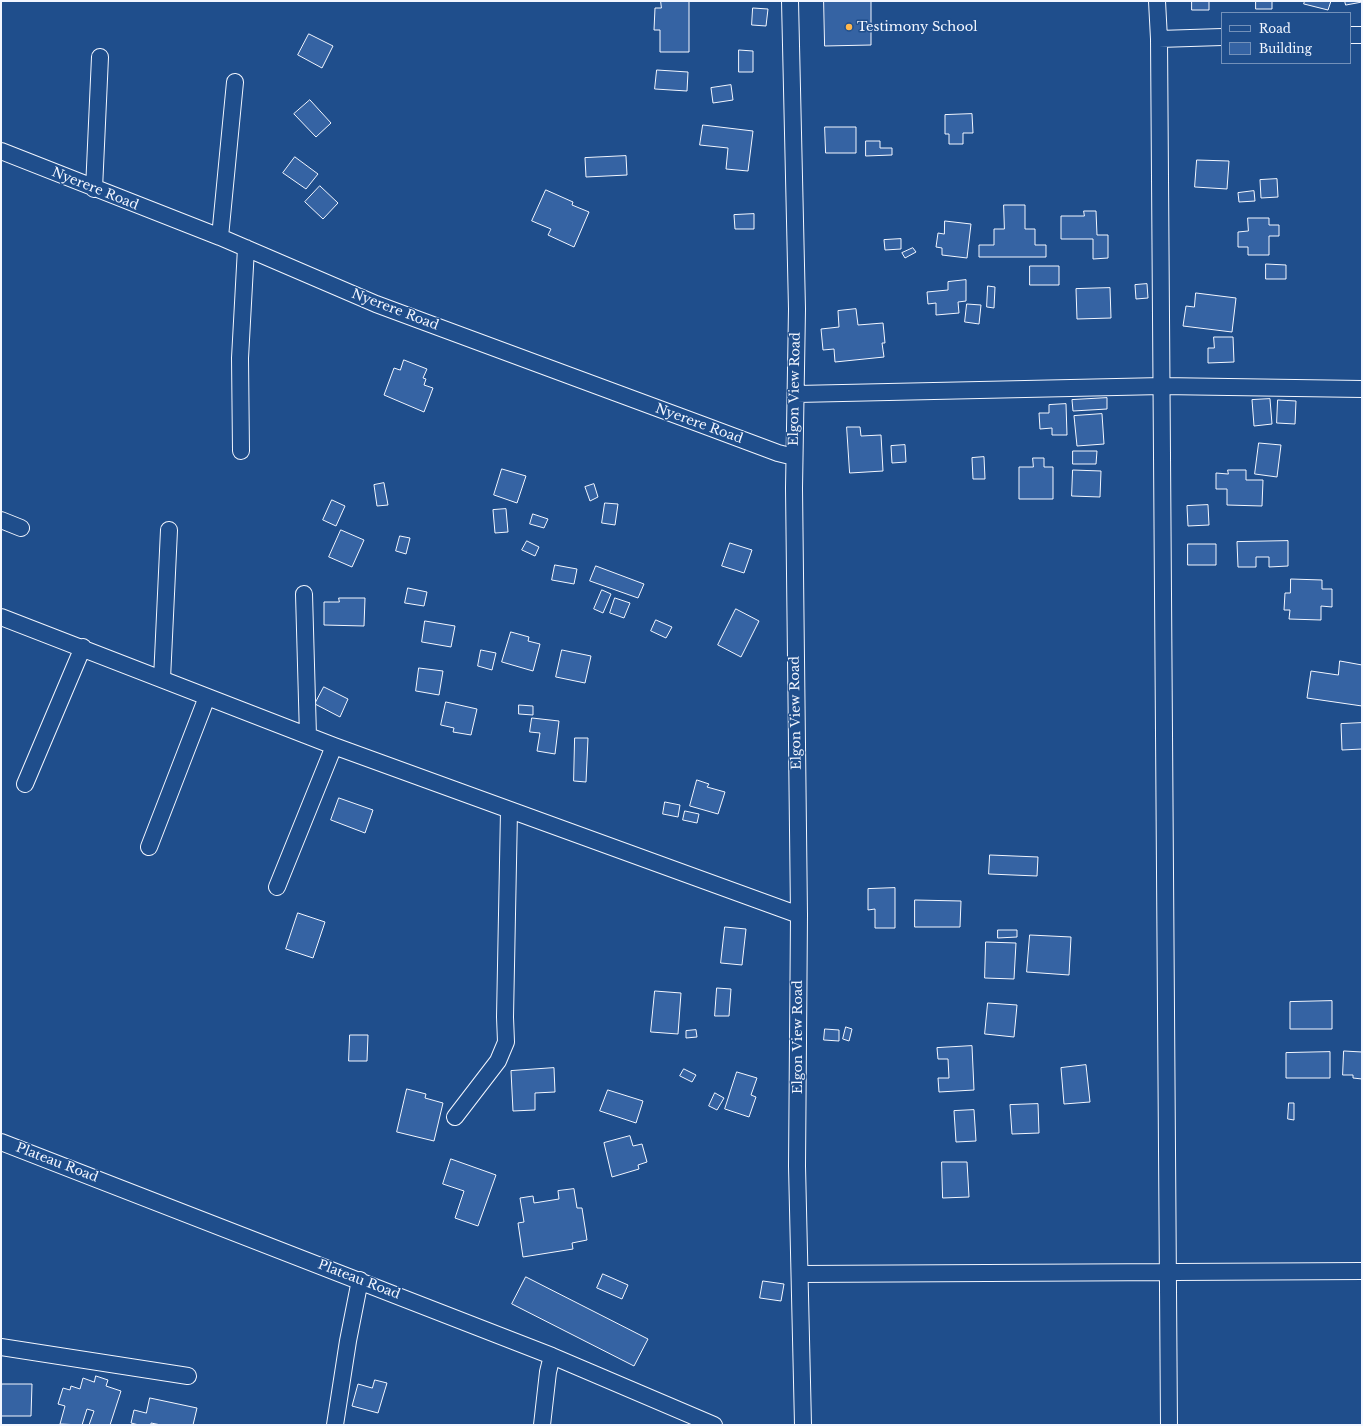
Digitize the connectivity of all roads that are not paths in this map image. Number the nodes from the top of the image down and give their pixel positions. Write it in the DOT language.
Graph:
graph roads {
  1 [pos="790,1"];
  2 [pos="1157,1"];
  3 [pos="1351,35"];
  4 [pos="1362,35"];
  5 [pos="1221,38"];
  6 [pos="1159,39"];
  7 [pos="100,56"];
  8 [pos="235,82"];
  9 [pos="1,151"];
  10 [pos="94,189"];
  11 [pos="220,237"];
  12 [pos="246,248"];
  13 [pos="1162,386"];
  14 [pos="1362,389"];
  15 [pos="797,394"];
  16 [pos="242,451"];
  17 [pos="794,457"];
  18 [pos="1,520"];
  19 [pos="21,528"];
  20 [pos="169,530"];
  21 [pos="304,594"];
  22 [pos="1,617"];
  23 [pos="83,647"];
  24 [pos="162,679"];
  25 [pos="207,697"];
  26 [pos="308,736"];
  27 [pos="334,746"];
  28 [pos="25,784"];
  29 [pos="509,811"];
  30 [pos="149,847"];
  31 [pos="276,887"];
  32 [pos="799,915"];
  33 [pos="455,1117"];
  34 [pos="1,1142"];
  35 [pos="1362,1271"];
  36 [pos="1169,1272"];
  37 [pos="800,1274"];
  38 [pos="360,1280"];
  39 [pos="1,1347"];
  40 [pos="552,1356"];
  41 [pos="188,1376"];
  42 [pos="335,1425"];
  43 [pos="542,1425"];
  44 [pos="714,1425"];
  45 [pos="803,1425"];
  46 [pos="1169,1425"];
  1 -- 15 [label="street, Elgon View Road"];
  2 -- 6 [label="street"];
  3 -- 4 [label="street"];
  5 -- 6 [label="street"];
  6 -- 13 [label="street"];
  7 -- 10 [label="street"];
  8 -- 11 [label="street"];
  9 -- 10 [label="street, Nyerere Road"];
  10 -- 11 [label="street, Nyerere Road"];
  11 -- 12 [label="street, Nyerere Road"];
  12 -- 16 [label="street"];
  12 -- 17 [label="street, Nyerere Road"];
  13 -- 14 [label="street"];
  13 -- 15 [label="street"];
  13 -- 36 [label="street"];
  15 -- 17 [label="street, Elgon View Road"];
  17 -- 32 [label="street, Elgon View Road"];
  18 -- 19 [label="street"];
  20 -- 24 [label="street"];
  21 -- 26 [label="street"];
  22 -- 23 [label="street"];
  23 -- 24 [label="street"];
  23 -- 28 [label="street"];
  24 -- 25 [label="street"];
  25 -- 26 [label="street"];
  25 -- 30 [label="street"];
  26 -- 27 [label="street"];
  27 -- 29 [label="street"];
  27 -- 31 [label="street"];
  29 -- 32 [label="street"];
  29 -- 33 [label="street"];
  32 -- 37 [label="street, Elgon View Road"];
  34 -- 38 [label="street, Plateau Road"];
  35 -- 36 [label="street"];
  36 -- 37 [label="street"];
  36 -- 46 [label="street"];
  37 -- 45 [label="street, Elgon View Road"];
  38 -- 40 [label="street, Plateau Road"];
  38 -- 42 [label="street"];
  39 -- 41 [label="street"];
  40 -- 43 [label="street"];
  40 -- 44 [label="street, Plateau Road"];
}
